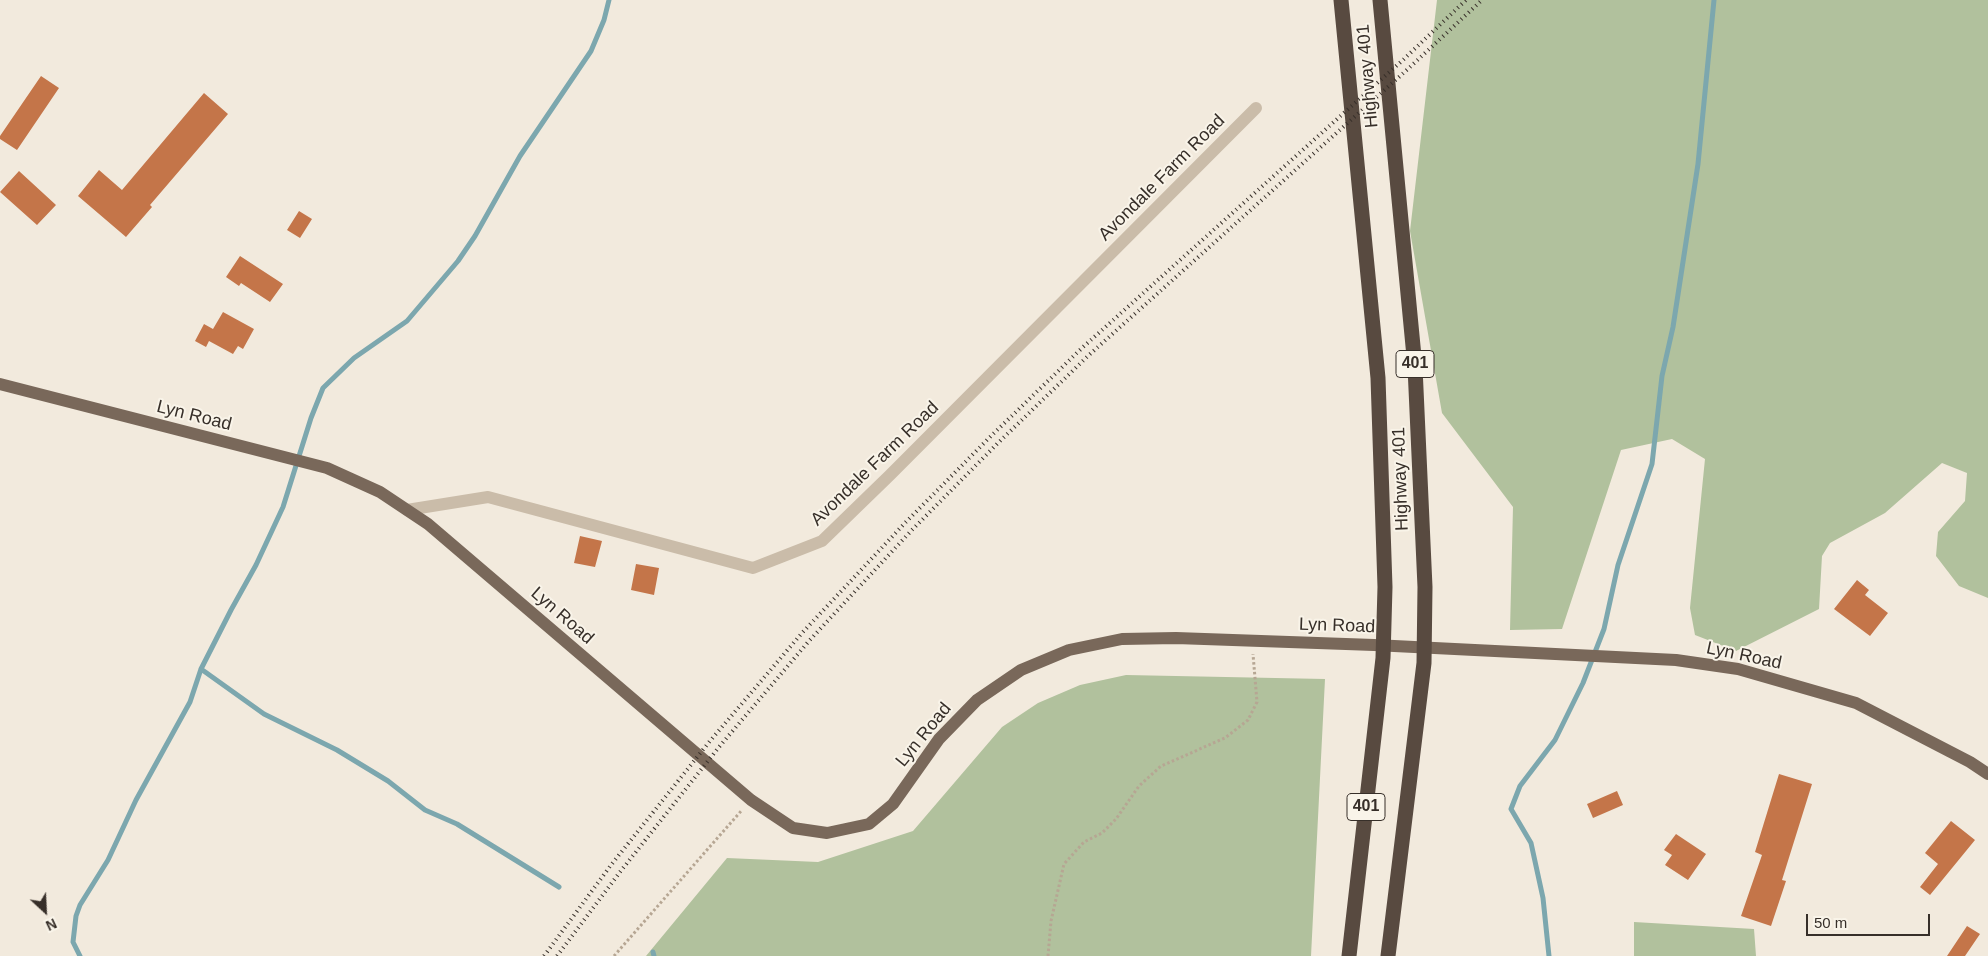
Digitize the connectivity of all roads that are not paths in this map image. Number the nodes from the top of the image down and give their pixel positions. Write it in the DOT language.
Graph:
graph roads {
  1 [pos="1340,0"];
  2 [pos="1380,0"];
  3 [pos="1256,108"];
  4 [pos="0,384"];
  5 [pos="407,510"];
  6 [pos="1988,774"];
  7 [pos="1349,956"];
  8 [pos="1388,956"];
  1 -- 7 [label="highway, Highway 401 / 401"];
  2 -- 8 [label="highway, Highway 401 / 401"];
  3 -- 5 [label="street, Avondale Farm Road"];
  4 -- 5 [label="main road, Lyn Road"];
  5 -- 6 [label="main road, Lyn Road"];
}
